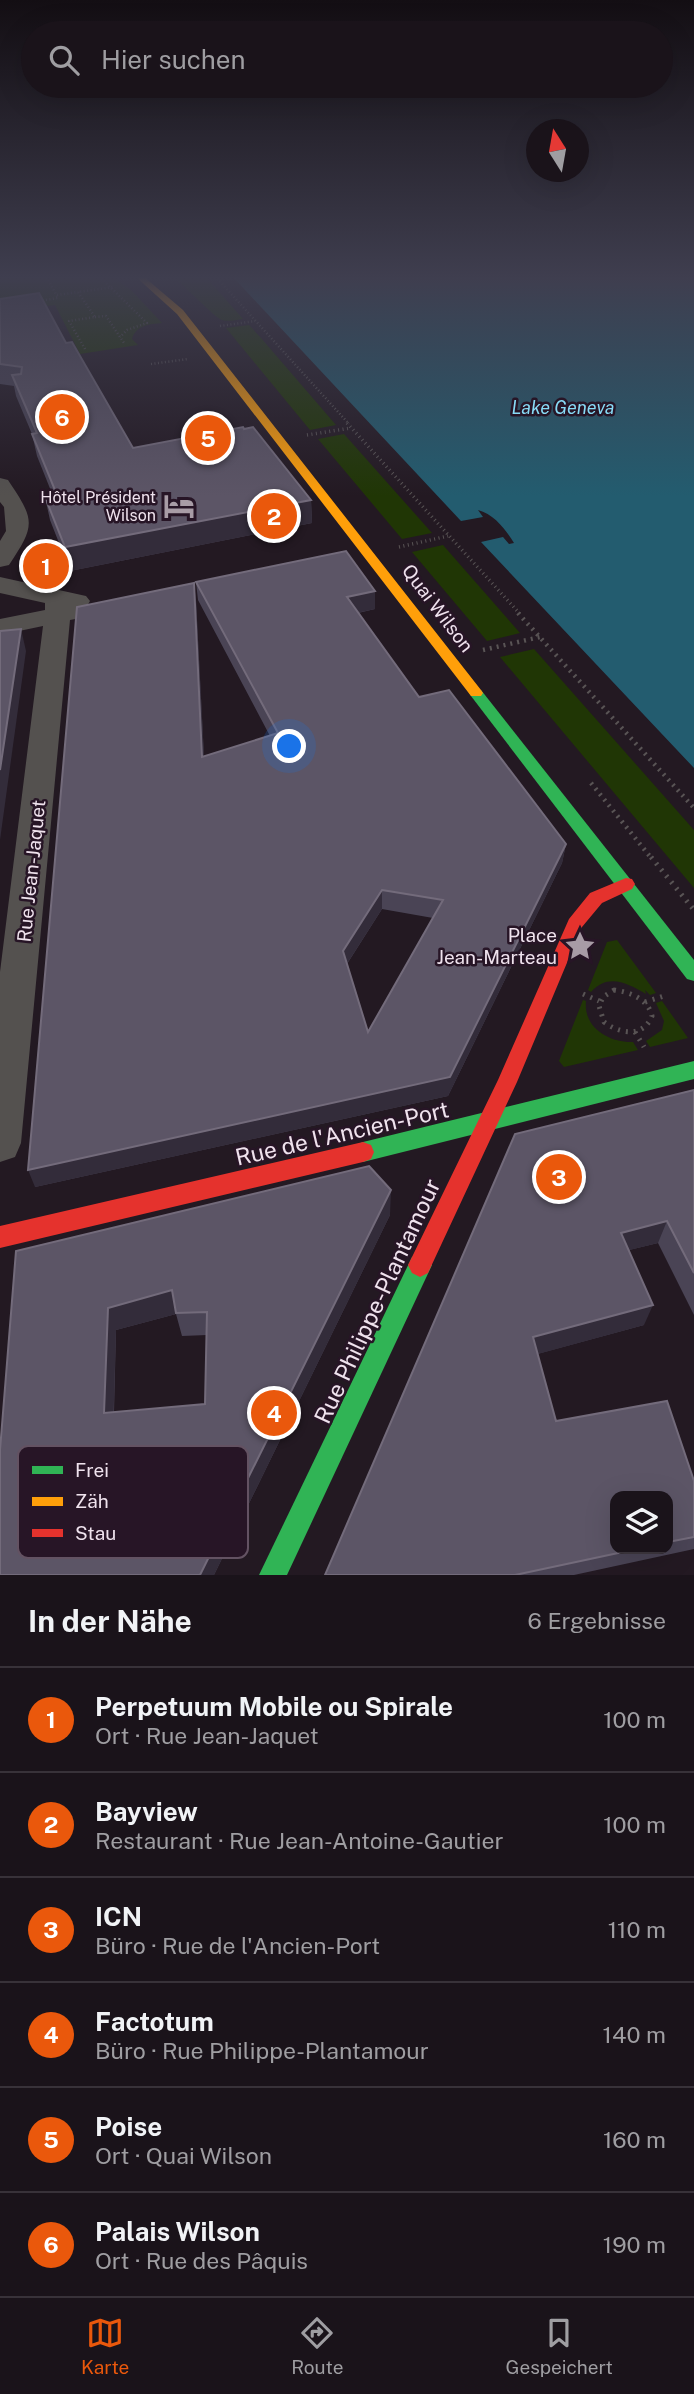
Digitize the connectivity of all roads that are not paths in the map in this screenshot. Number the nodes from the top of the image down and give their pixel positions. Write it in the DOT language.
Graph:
graph roads {
  1 [pos="207,350"];
  2 [pos="1,487"];
  3 [pos="8,516"];
  4 [pos="0,560"];
  5 [pos="0,584"];
  6 [pos="103,606"];
  7 [pos="58,607"];
  8 [pos="0,627"];
  9 [pos="626,884"];
  10 [pos="694,974"];
  11 [pos="694,1070"];
  12 [pos="486,1123"];
  13 [pos="0,1143"];
  14 [pos="0,1237"];
  15 [pos="273,1575"];
  1 -- 9 [label="main road, Quai Wilson"];
  2 -- 3 [label="street"];
  3 -- 4 [label="street"];
  5 -- 7 [label="street"];
  6 -- 7 [label="street"];
  7 -- 8 [label="street"];
  7 -- 13 [label="street, Rue Jean-Jaquet"];
  9 -- 10 [label="main road, Quai Wilson"];
  9 -- 12 [label="main road"];
  11 -- 12 [label="main road, Rue de l'Ancien-Port"];
  12 -- 14 [label="main road, Rue de l'Ancien-Port"];
  12 -- 15 [label="main road, Rue Philippe-Plantamour"];
}
